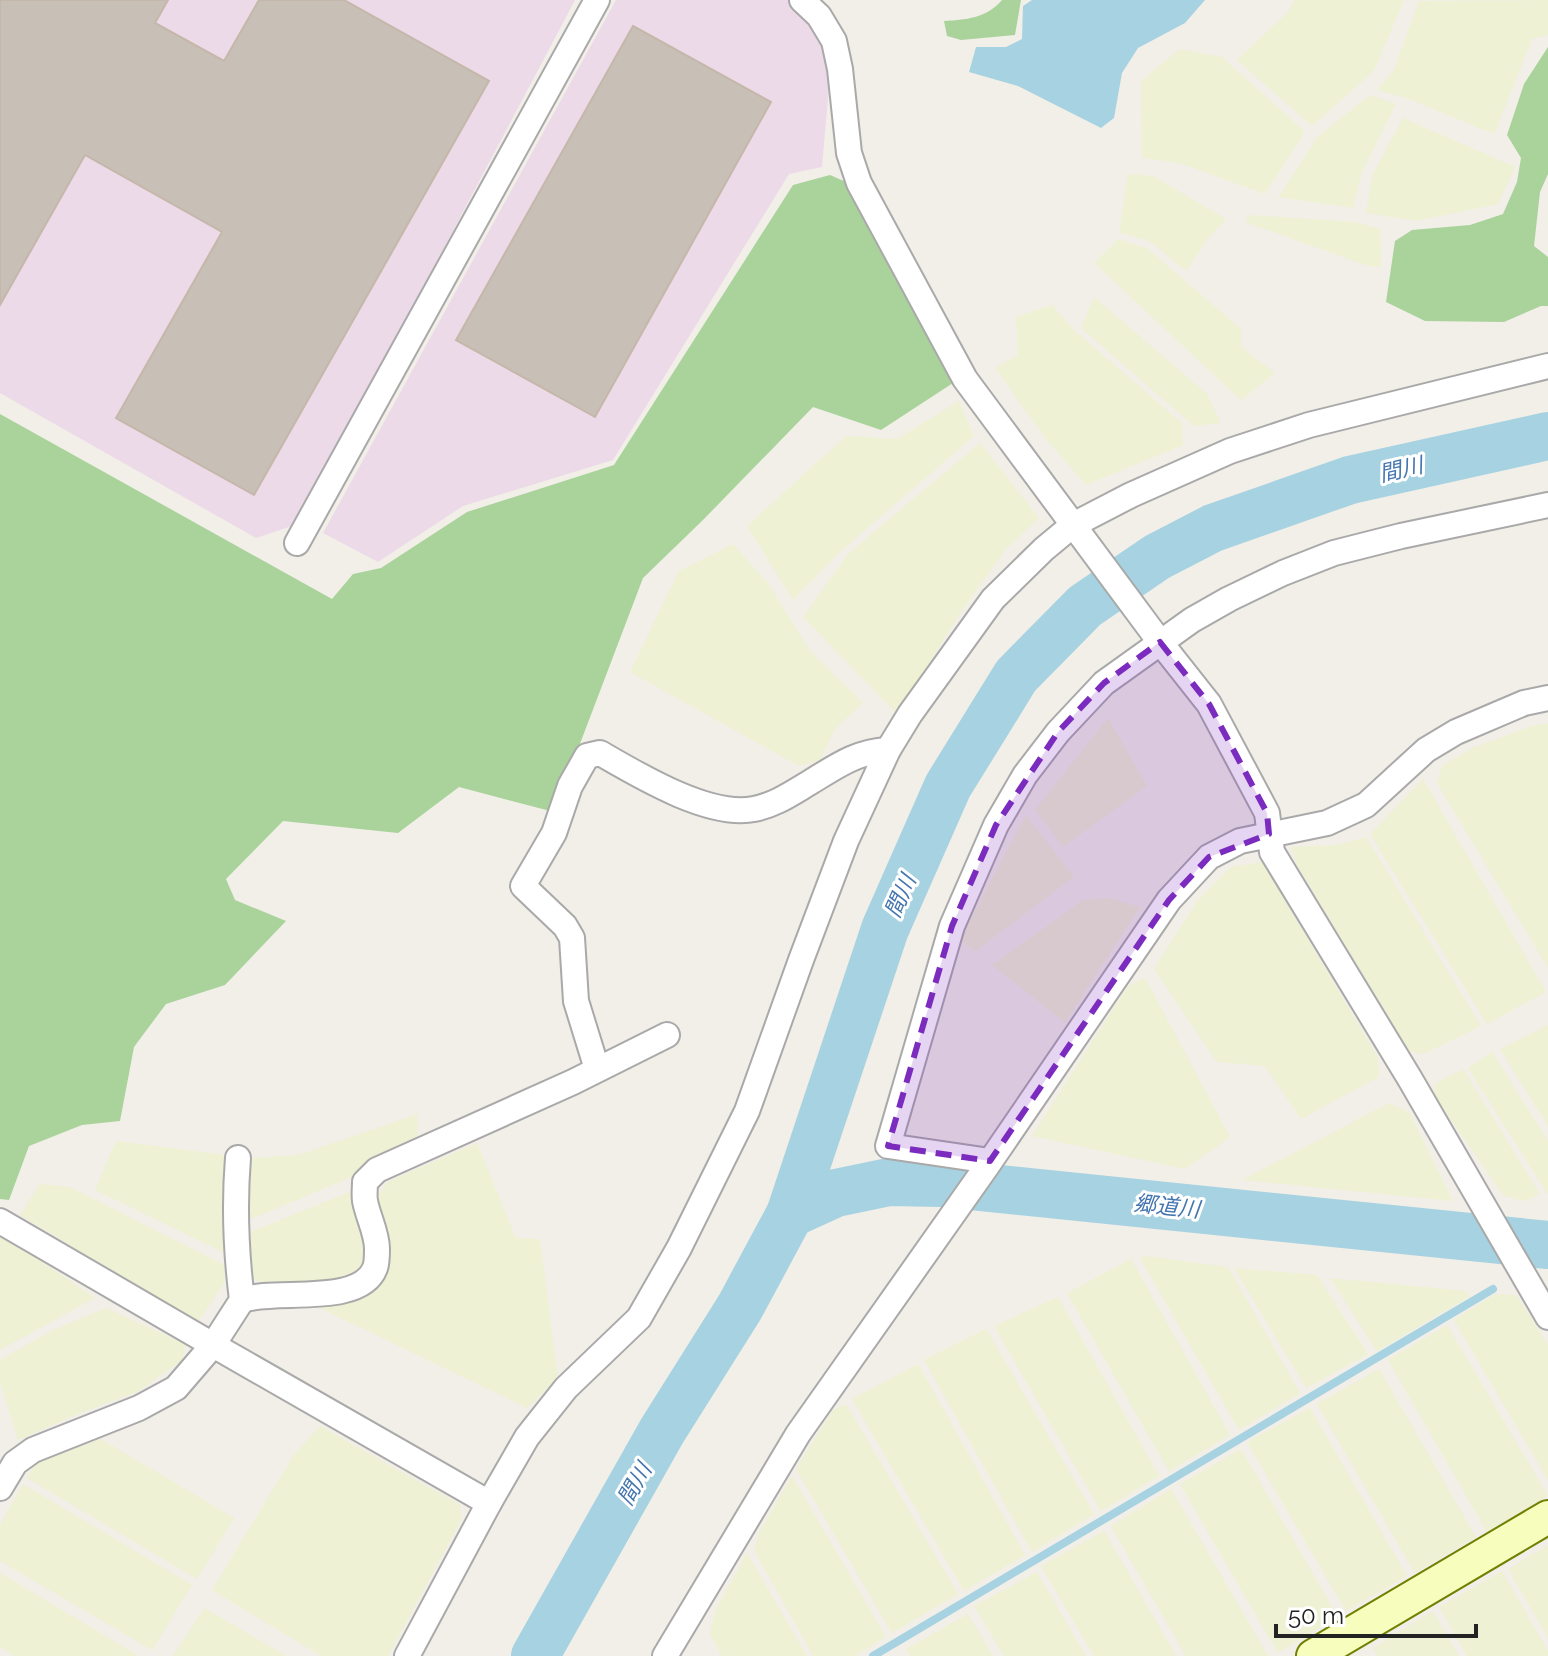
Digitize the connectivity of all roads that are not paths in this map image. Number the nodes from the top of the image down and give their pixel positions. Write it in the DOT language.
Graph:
graph roads {
  1 [pos="597,0"];
  2 [pos="802,0"];
  3 [pos="1548,366"];
  4 [pos="1548,505"];
  5 [pos="1077,529"];
  6 [pos="297,543"];
  7 [pos="1156,636"];
  8 [pos="1548,698"];
  9 [pos="888,750"];
  10 [pos="1269,834"];
  11 [pos="667,1035"];
  12 [pos="597,1069"];
  13 [pos="238,1158"];
  14 [pos="988,1163"];
  15 [pos="0,1221"];
  16 [pos="242,1300"];
  17 [pos="1548,1317"];
  18 [pos="213,1345"];
  19 [pos="0,1488"];
  20 [pos="489,1503"];
  21 [pos="1548,1517"];
  22 [pos="407,1656"];
  23 [pos="665,1656"];
  24 [pos="1313,1656"];
  1 -- 6 [label="street"];
  2 -- 5 [label="street"];
  3 -- 5 [label="street"];
  4 -- 7 [label="street"];
  5 -- 7 [label="street"];
  5 -- 9 [label="street"];
  7 -- 10 [label="street"];
  7 -- 14 [label="street"];
  8 -- 10 [label="street"];
  9 -- 12 [label="street"];
  9 -- 20 [label="street"];
  10 -- 14 [label="street"];
  10 -- 17 [label="street"];
  11 -- 12 [label="street"];
  12 -- 16 [label="street"];
  13 -- 16 [label="street"];
  14 -- 23 [label="street"];
  15 -- 18 [label="street"];
  16 -- 18 [label="street"];
  18 -- 19 [label="street"];
  18 -- 20 [label="street"];
  20 -- 22 [label="street"];
  21 -- 24 [label="main road"];
}
